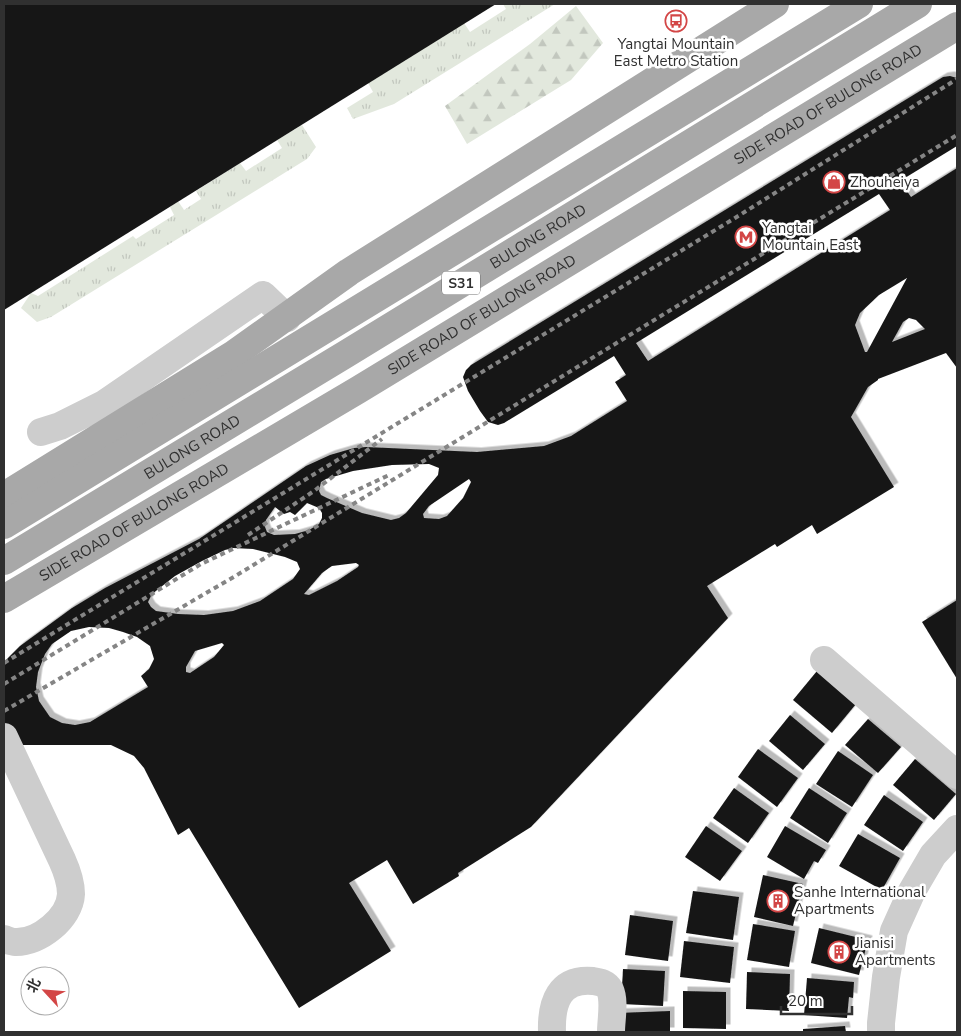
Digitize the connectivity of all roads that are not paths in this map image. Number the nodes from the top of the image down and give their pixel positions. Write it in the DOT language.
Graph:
graph roads {
  1 [pos="775,4"];
  2 [pos="859,4"];
  3 [pos="918,4"];
  4 [pos="957,26"];
  5 [pos="287,318"];
  6 [pos="262,335"];
  7 [pos="41,432"];
  8 [pos="4,496"];
  9 [pos="4,523"];
  10 [pos="4,561"];
  11 [pos="4,599"];
  12 [pos="824,660"];
  13 [pos="4,737"];
  14 [pos="957,775"];
  15 [pos="957,829"];
  16 [pos="4,939"];
  17 [pos="552,1032"];
  18 [pos="611,1032"];
  19 [pos="881,1032"];
  1 -- 5 [label="main road"];
  2 -- 9 [label="main road, BULONG ROAD / S31"];
  3 -- 10 [label="main road, BULONG ROAD / S31"];
  4 -- 11 [label="main road, SIDE ROAD OF BULONG ROAD"];
  5 -- 6 [label="main road"];
  5 -- 7 [label="street"];
  6 -- 8 [label="main road"];
  6 -- 9 [label="main road"];
  12 -- 14 [label="street"];
  13 -- 16 [label="street"];
  15 -- 19 [label="street"];
  17 -- 18 [label="street"];
}
